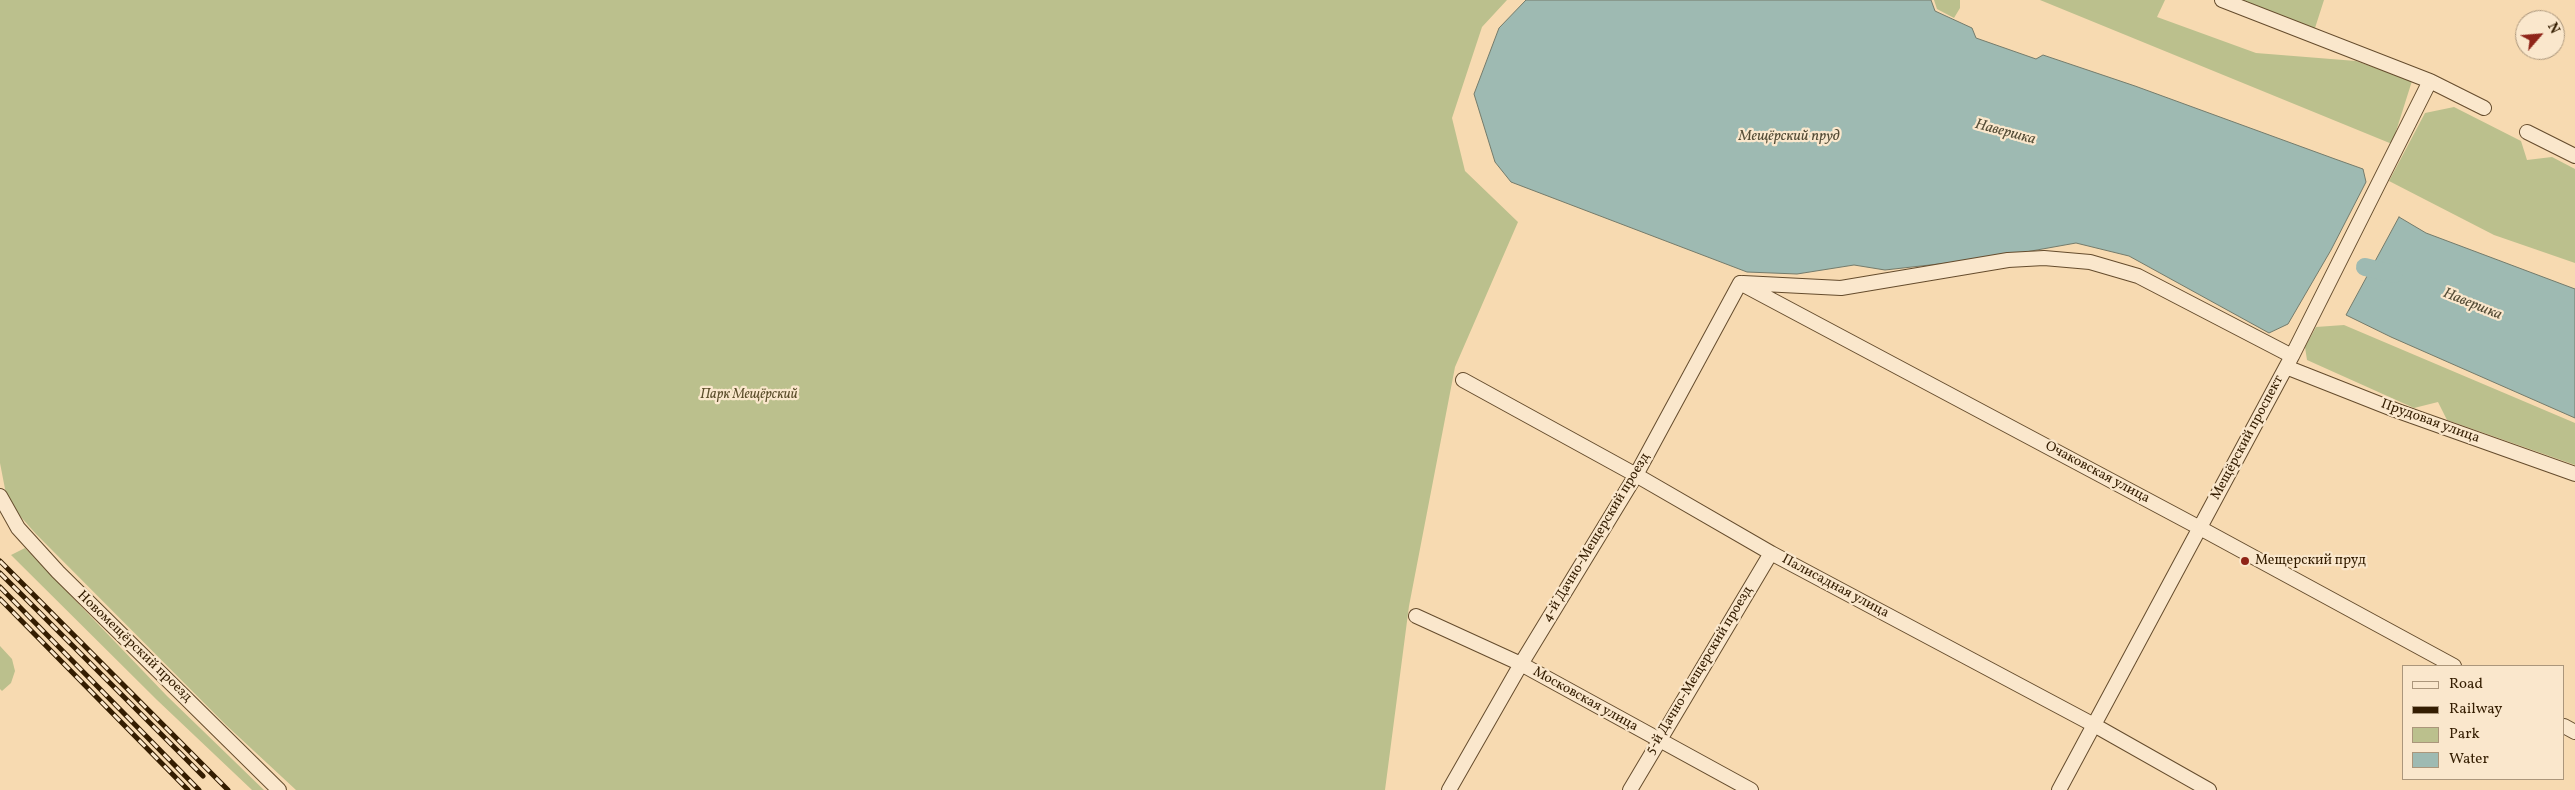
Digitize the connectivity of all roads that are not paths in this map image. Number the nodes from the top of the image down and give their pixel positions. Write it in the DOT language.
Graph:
graph roads {
  1 [pos="2222,0"];
  2 [pos="2430,81"];
  3 [pos="2484,108"];
  4 [pos="2528,132"];
  5 [pos="2575,156"];
  6 [pos="1740,283"];
  7 [pos="2289,362"];
  8 [pos="1463,380"];
  9 [pos="2575,474"];
  10 [pos="1636,475"];
  11 [pos="0,496"];
  12 [pos="2200,528"];
  13 [pos="1771,553"];
  14 [pos="1416,616"];
  15 [pos="1521,664"];
  16 [pos="2452,665"];
  17 [pos="2094,725"];
  18 [pos="1659,740"];
  19 [pos="279,790"];
  20 [pos="1449,790"];
  21 [pos="1630,790"];
  22 [pos="1751,790"];
  23 [pos="2059,790"];
  24 [pos="2209,790"];
  1 -- 2 [label="street"];
  2 -- 3 [label="street"];
  2 -- 7 [label="street, Мещёрский проспект"];
  4 -- 5 [label="street"];
  6 -- 7 [label="street, Прудовая улица"];
  6 -- 10 [label="street, 4-й Дачно-Мещерский проезд"];
  6 -- 12 [label="street, Очаковская улица"];
  7 -- 9 [label="street, Прудовая улица"];
  7 -- 12 [label="street, Мещёрский проспект"];
  8 -- 10 [label="street, Палисадная улица"];
  10 -- 13 [label="street, Палисадная улица"];
  10 -- 15 [label="street, 4-й Дачно-Мещерский проезд"];
  11 -- 19 [label="street, Новомещёрский проезд"];
  12 -- 16 [label="street, Очаковская улица"];
  12 -- 17 [label="street, Мещёрский проспект"];
  13 -- 17 [label="street, Палисадная улица"];
  13 -- 18 [label="street, 5-й Дачно-Мещерский проезд"];
  14 -- 15 [label="street, Московская улица"];
  15 -- 18 [label="street, Московская улица"];
  15 -- 20 [label="street, 4-й Дачно-Мещерский проезд"];
  17 -- 23 [label="street, Мещёрский проспект"];
  17 -- 24 [label="street, Палисадная улица"];
  18 -- 21 [label="street, 5-й Дачно-Мещерский проезд"];
  18 -- 22 [label="street, Московская улица"];
}
